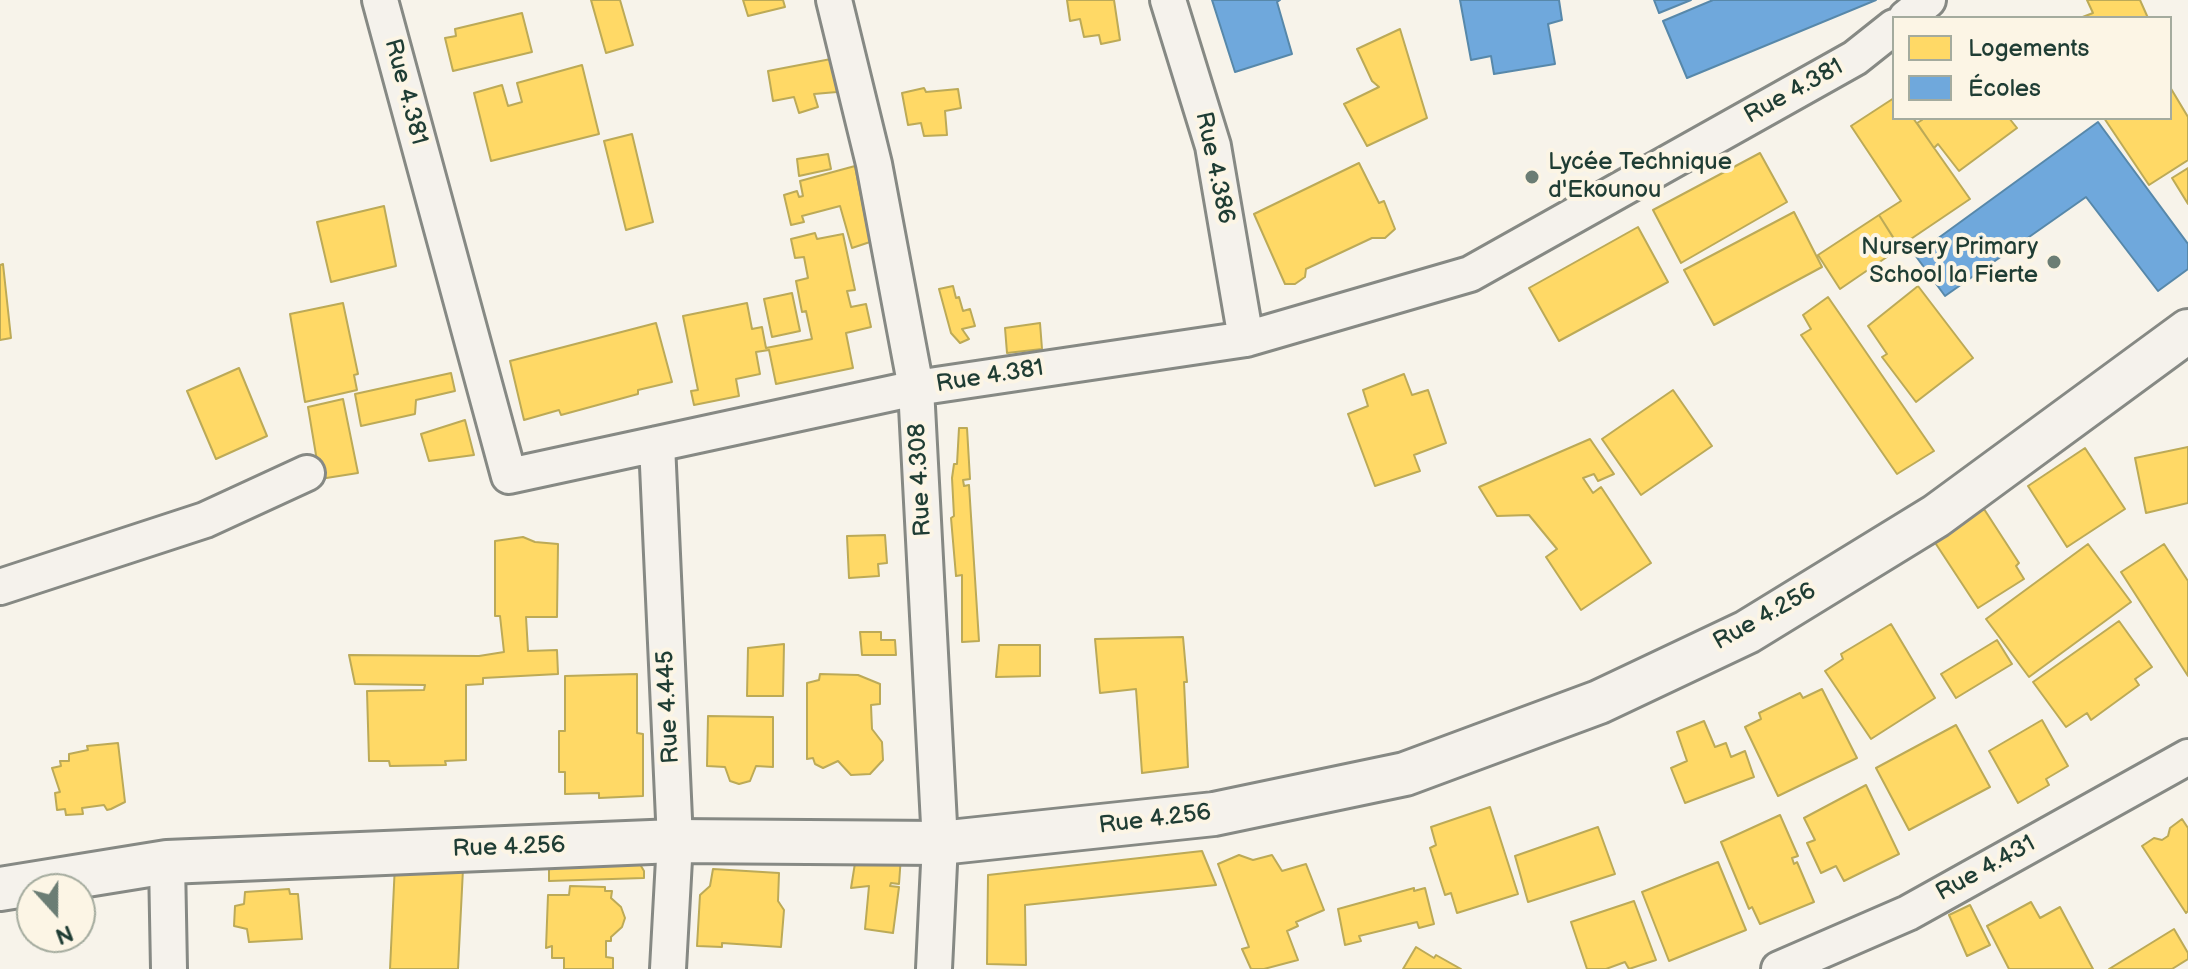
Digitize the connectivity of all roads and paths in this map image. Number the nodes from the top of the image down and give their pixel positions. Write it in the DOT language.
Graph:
graph roads {
  1 [pos="380,0"];
  2 [pos="834,0"];
  3 [pos="1168,0"];
  4 [pos="1928,0"];
  5 [pos="1908,16"];
  6 [pos="1892,29"];
  7 [pos="2188,331"];
  8 [pos="1246,339"];
  9 [pos="916,388"];
  10 [pos="657,444"];
  11 [pos="307,473"];
  12 [pos="0,587"];
  13 [pos="2188,757"];
  14 [pos="675,841"];
  15 [pos="940,843"];
  16 [pos="167,862"];
  17 [pos="0,889"];
  18 [pos="169,969"];
  19 [pos="668,969"];
  20 [pos="934,969"];
  21 [pos="1779,969"];
  1 -- 10 [label="street, Rue 4.381"];
  2 -- 9 [label="street, Rue 4.308"];
  3 -- 8 [label="street, Rue 4.386"];
  4 -- 5 [label="street"];
  6 -- 8 [label="street, Rue 4.381"];
  7 -- 15 [label="street, Rue 4.256"];
  8 -- 9 [label="street, Rue 4.381"];
  9 -- 10 [label="street, Rue 4.381"];
  9 -- 15 [label="street, Rue 4.308"];
  10 -- 14 [label="street, Rue 4.445"];
  11 -- 12 [label="street"];
  13 -- 21 [label="street, Rue 4.431"];
  14 -- 15 [label="street, Rue 4.256"];
  14 -- 16 [label="street, Rue 4.256"];
  14 -- 19 [label="street, Rue 4.445"];
  15 -- 20 [label="street, Rue 4.308"];
  16 -- 17 [label="street, Rue 4.256"];
  16 -- 18 [label="street"];
}
